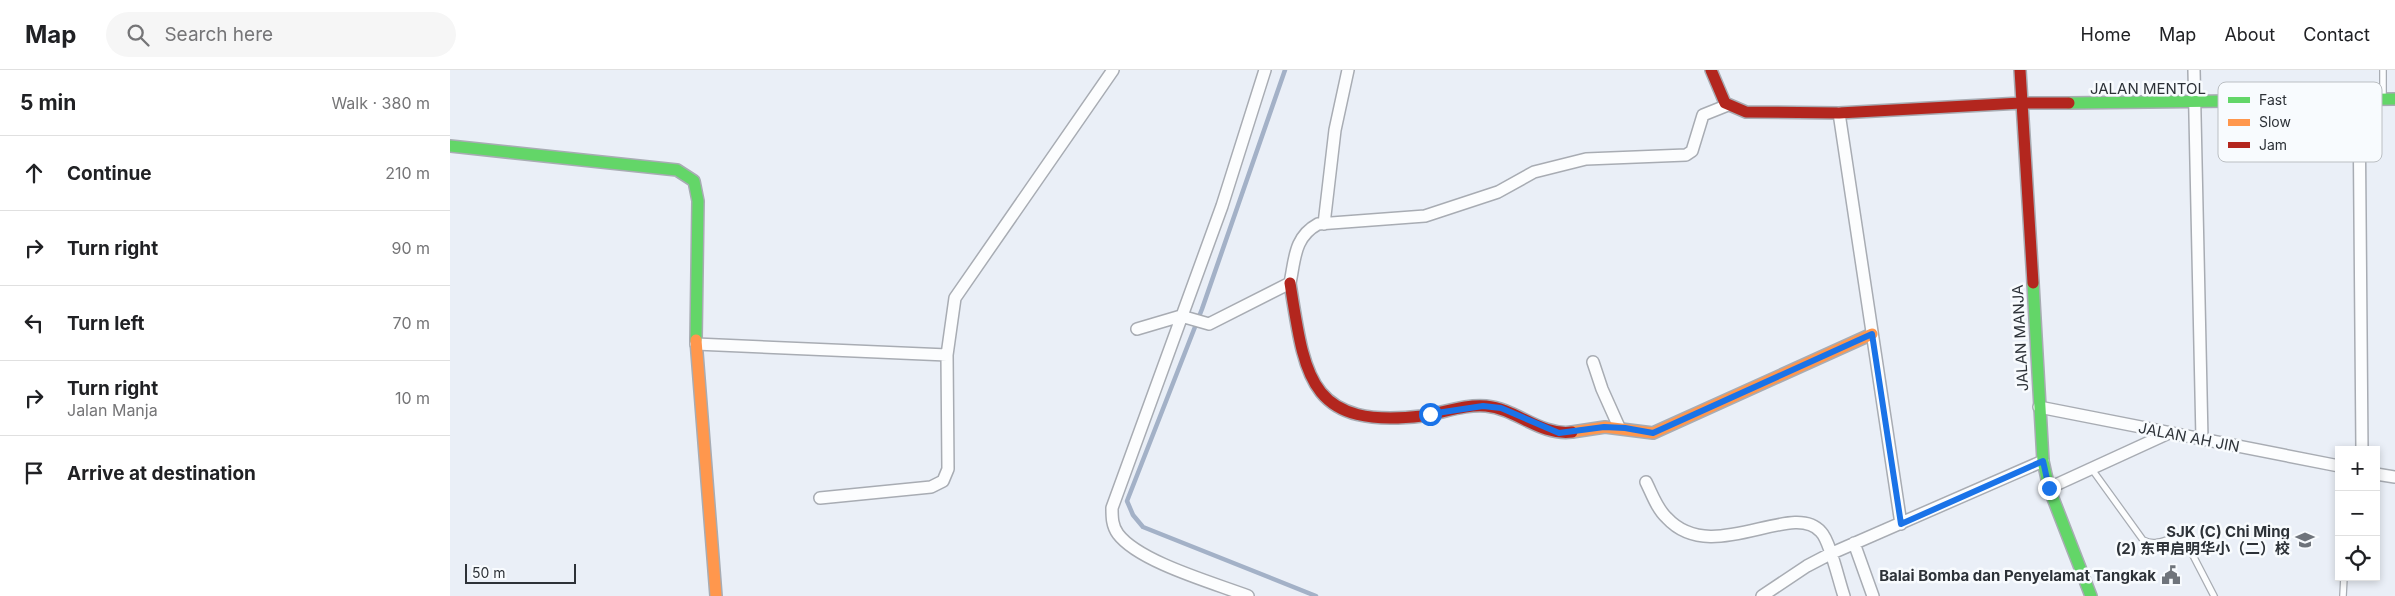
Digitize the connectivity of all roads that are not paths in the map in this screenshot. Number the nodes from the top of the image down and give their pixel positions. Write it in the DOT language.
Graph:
graph roads {
  1 [pos="1113,70"];
  2 [pos="1265,70"];
  3 [pos="1348,70"];
  4 [pos="1711,70"];
  5 [pos="2020,70"];
  6 [pos="2194,70"];
  7 [pos="2383,70"];
  8 [pos="2389,99"];
  9 [pos="2218,102"];
  10 [pos="2021,103"];
  11 [pos="2194,103"];
  12 [pos="1728,105"];
  13 [pos="1839,113"];
  14 [pos="450,146"];
  15 [pos="2360,162"];
  16 [pos="1324,224"];
  17 [pos="1290,283"];
  18 [pos="1184,317"];
  19 [pos="1137,329"];
  20 [pos="1872,334"];
  21 [pos="696,344"];
  22 [pos="947,355"];
  23 [pos="1593,362"];
  24 [pos="2039,407"];
  25 [pos="1619,428"];
  26 [pos="2169,433"];
  27 [pos="2202,439"];
  28 [pos="2362,446"];
  29 [pos="2043,461"];
  30 [pos="2335,465"];
  31 [pos="2091,468"];
  32 [pos="2380,475"];
  33 [pos="2395,477"];
  34 [pos="1646,482"];
  35 [pos="2049,488"];
  36 [pos="820,498"];
  37 [pos="1901,524"];
  38 [pos="1854,543"];
  39 [pos="1830,554"];
  40 [pos="2344,581"];
  41 [pos="716,596"];
  42 [pos="1248,596"];
  43 [pos="1762,596"];
  44 [pos="1844,596"];
  45 [pos="1873,596"];
  46 [pos="2091,596"];
  47 [pos="2214,596"];
  48 [pos="2344,596"];
  1 -- 22 [label="street"];
  2 -- 18 [label="street"];
  3 -- 16 [label="street"];
  4 -- 12 [label="street"];
  5 -- 10 [label="street, JALAN MANJA"];
  6 -- 11 [label="street"];
  7 -- 8 [label="lane"];
  9 -- 11 [label="street, JALAN MENTOL"];
  10 -- 11 [label="street, JALAN MENTOL"];
  10 -- 13 [label="street, JALAN MENTOL"];
  10 -- 24 [label="street, JALAN MANJA"];
  11 -- 27 [label="street"];
  12 -- 13 [label="street, JALAN MENTOL"];
  12 -- 16 [label="street"];
  13 -- 20 [label="street"];
  14 -- 21 [label="street"];
  15 -- 28 [label="street"];
  16 -- 17 [label="street"];
  17 -- 18 [label="street"];
  17 -- 25 [label="street"];
  18 -- 19 [label="street"];
  18 -- 42 [label="street"];
  20 -- 25 [label="street"];
  20 -- 37 [label="street"];
  21 -- 22 [label="street"];
  21 -- 41 [label="street"];
  22 -- 36 [label="street"];
  23 -- 25 [label="street"];
  24 -- 26 [label="street, JALAN AH JIN"];
  24 -- 29 [label="street, JALAN MANJA"];
  26 -- 27 [label="street, JALAN AH JIN"];
  26 -- 31 [label="street"];
  27 -- 30 [label="street, JALAN AH JIN"];
  29 -- 35 [label="street, JALAN MANJA"];
  29 -- 37 [label="street"];
  31 -- 35 [label="street"];
  31 -- 47 [label="lane"];
  32 -- 33 [label="street"];
  34 -- 39 [label="street"];
  35 -- 46 [label="street, JALAN MANJA"];
  37 -- 38 [label="street"];
  38 -- 39 [label="street"];
  38 -- 45 [label="street"];
  39 -- 43 [label="street"];
  39 -- 44 [label="street"];
  40 -- 48 [label="lane"];
}
